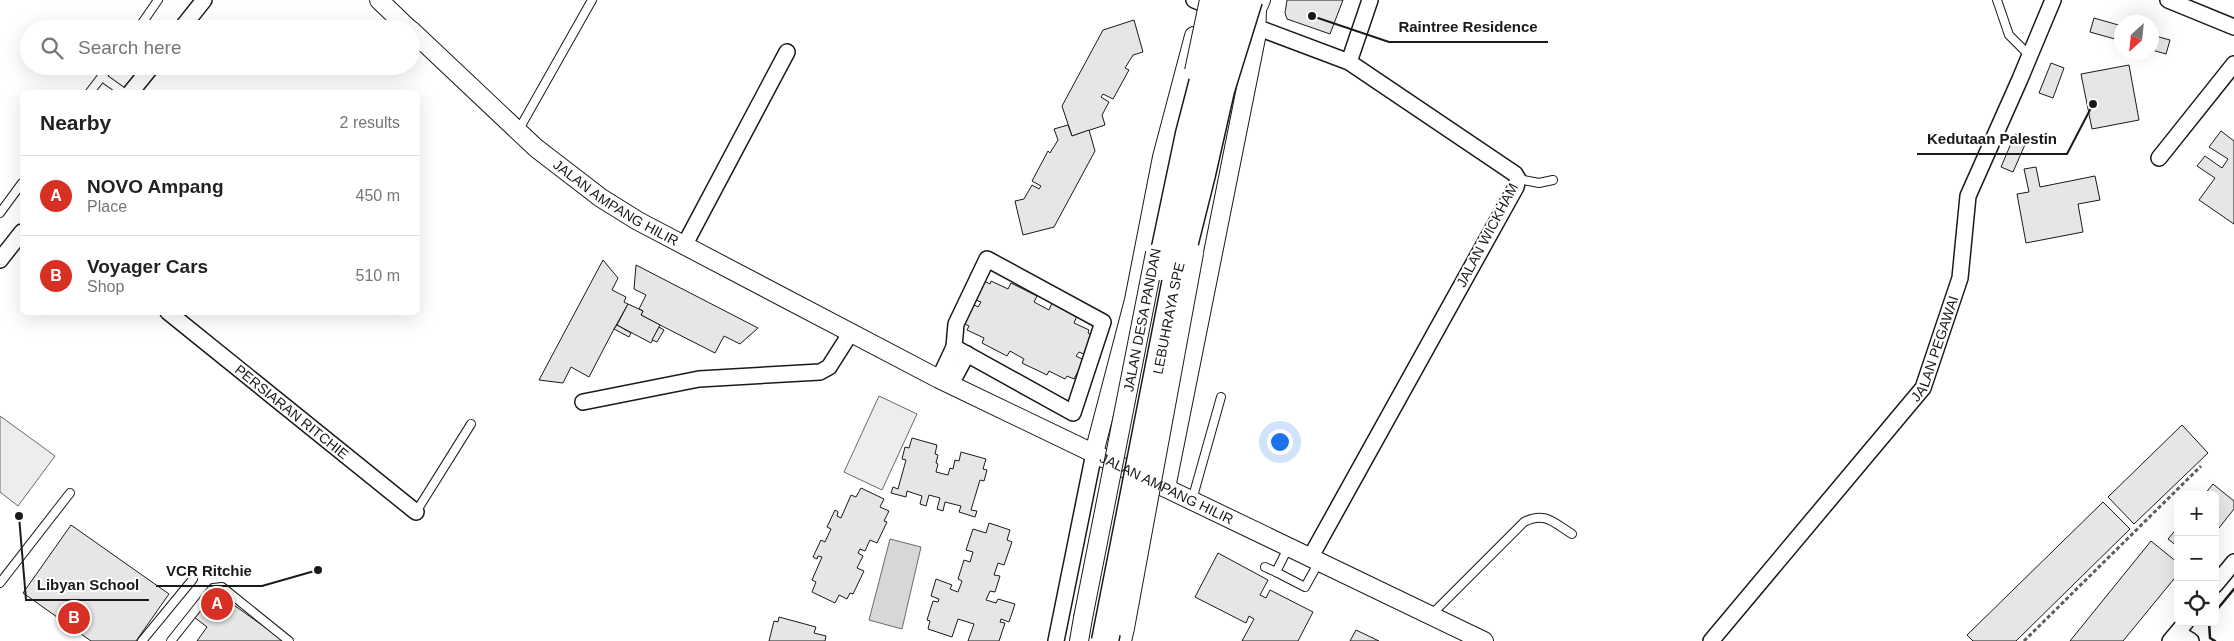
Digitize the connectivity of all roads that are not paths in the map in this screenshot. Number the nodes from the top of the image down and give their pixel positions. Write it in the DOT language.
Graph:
graph roads {
  1 [pos="158,0"];
  2 [pos="204,0"];
  3 [pos="379,0"];
  4 [pos="592,0"];
  5 [pos="1230,0"];
  6 [pos="1370,0"];
  7 [pos="1997,0"];
  8 [pos="2053,0"];
  9 [pos="2168,0"];
  10 [pos="1203,1"];
  11 [pos="1256,3"];
  12 [pos="144,20"];
  13 [pos="188,20"];
  14 [pos="400,20"];
  15 [pos="1256,27"];
  16 [pos="2234,27"];
  17 [pos="420,39"];
  18 [pos="787,52"];
  19 [pos="2030,56"];
  20 [pos="1349,62"];
  21 [pos="2234,64"];
  22 [pos="141,75"];
  23 [pos="102,77"];
  24 [pos="92,90"];
  25 [pos="120,90"];
  26 [pos="132,90"];
  27 [pos="518,131"];
  28 [pos="2159,158"];
  29 [pos="1518,179"];
  30 [pos="1553,180"];
  31 [pos="20,186"];
  32 [pos="0,213"];
  33 [pos="20,235"];
  34 [pos="684,246"];
  35 [pos="0,260"];
  36 [pos="172,315"];
  37 [pos="850,334"];
  38 [pos="961,351"];
  39 [pos="945,382"];
  40 [pos="1221,397"];
  41 [pos="583,402"];
  42 [pos="471,424"];
  43 [pos="1094,453"];
  44 [pos="1166,488"];
  45 [pos="70,493"];
  46 [pos="1192,500"];
  47 [pos="416,512"];
  48 [pos="1572,534"];
  49 [pos="1288,548"];
  50 [pos="1315,560"];
  51 [pos="2234,562"];
  52 [pos="1265,567"];
  53 [pos="1276,572"];
  54 [pos="193,578"];
  55 [pos="2218,581"];
  56 [pos="0,583"];
  57 [pos="1431,616"];
  58 [pos="1086,629"];
  59 [pos="2178,632"];
  60 [pos="1117,637"];
  61 [pos="142,641"];
  62 [pos="171,641"];
  63 [pos="289,641"];
  64 [pos="1056,641"];
  65 [pos="1079,641"];
  66 [pos="1484,641"];
  67 [pos="1711,641"];
  68 [pos="2191,641"];
  1 -- 12 [label="lane"];
  2 -- 13 [label="street"];
  3 -- 14 [label="street, JALAN AMPANG HILIR"];
  4 -- 27 [label="lane"];
  5 -- 58 [label="highway, LEBUHRAYA SPE, bridge"];
  6 -- 20 [label="street"];
  7 -- 19 [label="lane"];
  8 -- 19 [label="street, JALAN PEGAWAI"];
  9 -- 16 [label="street"];
  10 -- 43 [label="street"];
  10 -- 58 [label="street, JALAN DESA PANDAN, bridge"];
  11 -- 15 [label="street"];
  11 -- 60 [label="highway, LEBUHRAYA SPE, bridge"];
  15 -- 20 [label="street, JALAN WICKHAM"];
  15 -- 44 [label="street"];
  17 -- 27 [label="street, JALAN AMPANG HILIR"];
  18 -- 34 [label="street"];
  19 -- 67 [label="street, JALAN PEGAWAI"];
  20 -- 29 [label="street, JALAN WICKHAM"];
  21 -- 28 [label="street"];
  22 -- 26 [label="street"];
  23 -- 24 [label="lane"];
  23 -- 25 [label="lane"];
  27 -- 34 [label="street, JALAN AMPANG HILIR"];
  29 -- 30 [label="lane"];
  29 -- 50 [label="street, JALAN WICKHAM"];
  31 -- 32 [label="lane"];
  33 -- 35 [label="street"];
  34 -- 37 [label="street, JALAN AMPANG HILIR"];
  36 -- 47 [label="street, PERSIARAN RITCHIE"];
  37 -- 39 [label="street, JALAN AMPANG HILIR"];
  37 -- 41 [label="street"];
  38 -- 38 [label="street"];
  38 -- 39 [label="street"];
  39 -- 43 [label="street, JALAN AMPANG HILIR"];
  40 -- 46 [label="lane"];
  42 -- 47 [label="lane"];
  43 -- 44 [label="street, JALAN AMPANG HILIR"];
  43 -- 64 [label="street"];
  44 -- 46 [label="street, JALAN AMPANG HILIR"];
  45 -- 56 [label="lane"];
  46 -- 49 [label="street, JALAN AMPANG HILIR"];
  48 -- 57 [label="lane"];
  49 -- 50 [label="street, JALAN AMPANG HILIR"];
  49 -- 53 [label="lane"];
  50 -- 53 [label="lane"];
  50 -- 57 [label="street, JALAN AMPANG HILIR"];
  51 -- 55 [label="street"];
  52 -- 53 [label="lane"];
  54 -- 61 [label="lane"];
  57 -- 66 [label="street, JALAN AMPANG HILIR"];
  58 -- 65 [label="street, JALAN DESA PANDAN"];
  59 -- 68 [label="street"];
  62 -- 63 [label="lane"];
}
